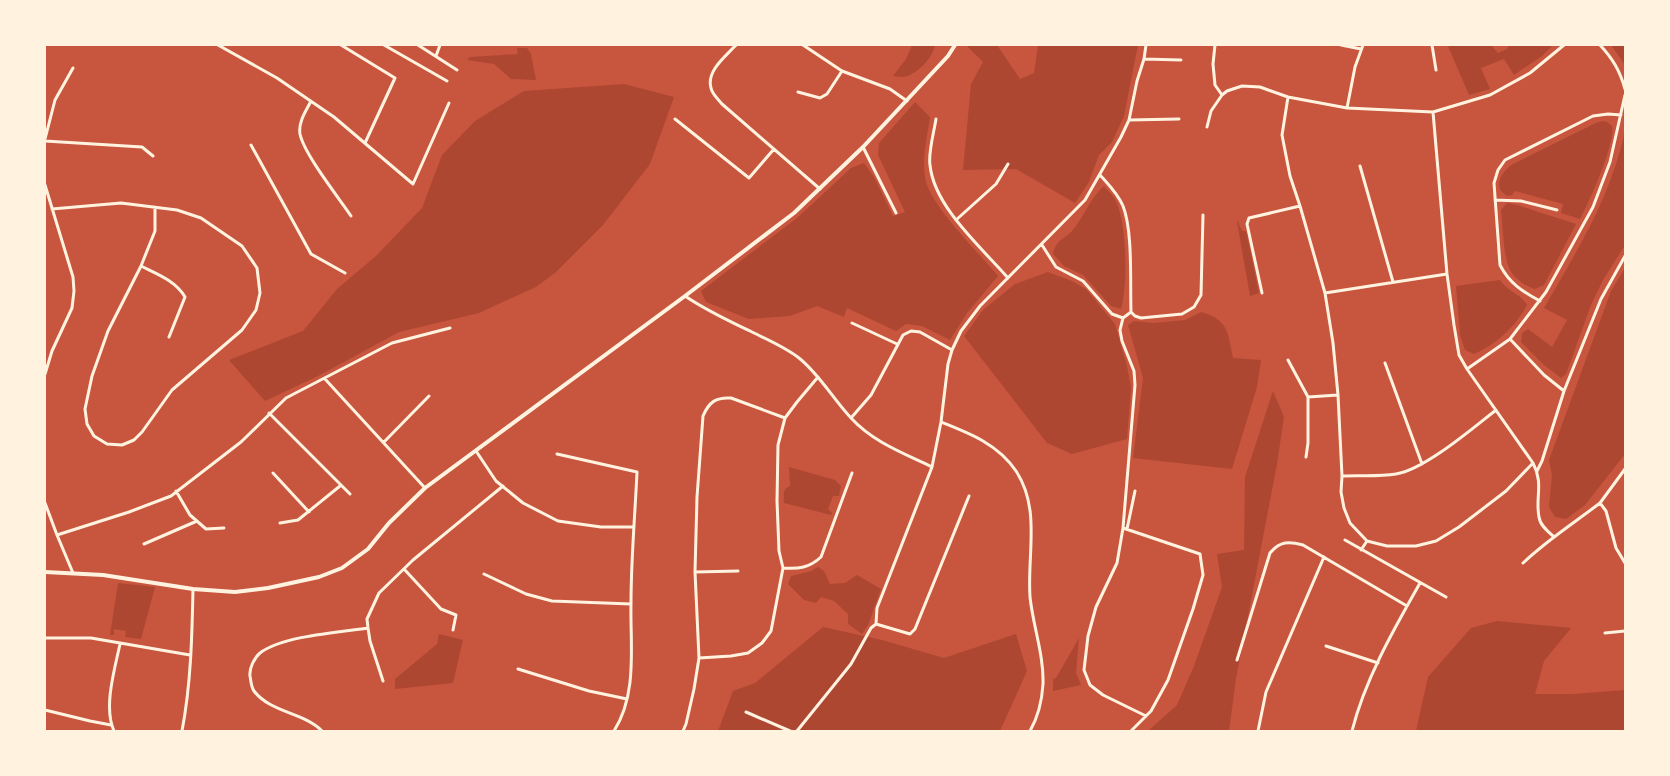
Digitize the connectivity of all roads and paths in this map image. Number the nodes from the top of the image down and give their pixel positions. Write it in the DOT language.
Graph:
graph roads {
  1 [pos="218,45"];
  2 [pos="341,45"];
  3 [pos="384,45"];
  4 [pos="418,45"];
  5 [pos="440,45"];
  6 [pos="736,45"];
  7 [pos="803,45"];
  8 [pos="955,45"];
  9 [pos="1146,45"];
  10 [pos="1215,45"];
  11 [pos="1341,45"];
  12 [pos="1363,45"];
  13 [pos="1432,45"];
  14 [pos="1564,45"];
  15 [pos="1600,45"];
  16 [pos="1361,49"];
  17 [pos="436,56"];
  18 [pos="1144,59"];
  19 [pos="1181,60"];
  20 [pos="73,68"];
  21 [pos="457,70"];
  22 [pos="1436,70"];
  23 [pos="842,71"];
  24 [pos="447,81"];
  25 [pos="1625,89"];
  26 [pos="798,92"];
  27 [pos="1222,95"];
  28 [pos="1625,95"];
  29 [pos="1288,97"];
  30 [pos="907,100"];
  31 [pos="311,101"];
  32 [pos="449,103"];
  33 [pos="1347,108"];
  34 [pos="1433,112"];
  35 [pos="1621,115"];
  36 [pos="675,119"];
  37 [pos="936,119"];
  38 [pos="1179,119"];
  39 [pos="1129,120"];
  40 [pos="1207,127"];
  41 [pos="45,140"];
  42 [pos="365,143"];
  43 [pos="251,145"];
  44 [pos="863,147"];
  45 [pos="774,149"];
  46 [pos="153,156"];
  47 [pos="1008,164"];
  48 [pos="1360,166"];
  49 [pos="1100,175"];
  50 [pos="45,185"];
  51 [pos="820,189"];
  52 [pos="1495,200"];
  53 [pos="1300,206"];
  54 [pos="155,208"];
  55 [pos="52,209"];
  56 [pos="1557,210"];
  57 [pos="896,213"];
  58 [pos="351,216"];
  59 [pos="1203,216"];
  60 [pos="956,220"];
  61 [pos="1042,245"];
  62 [pos="1625,256"];
  63 [pos="141,266"];
  64 [pos="345,273"];
  65 [pos="1447,274"];
  66 [pos="1008,278"];
  67 [pos="1393,282"];
  68 [pos="1262,293"];
  69 [pos="1325,293"];
  70 [pos="685,296"];
  71 [pos="1540,302"];
  72 [pos="1131,312"];
  73 [pos="1123,318"];
  74 [pos="852,323"];
  75 [pos="450,328"];
  76 [pos="169,337"];
  77 [pos="1510,338"];
  78 [pos="897,344"];
  79 [pos="952,350"];
  80 [pos="1288,360"];
  81 [pos="1385,363"];
  82 [pos="1467,369"];
  83 [pos="45,374"];
  84 [pos="818,377"];
  85 [pos="325,379"];
  86 [pos="1564,391"];
  87 [pos="1338,395"];
  88 [pos="429,396"];
  89 [pos="1308,397"];
  90 [pos="1496,410"];
  91 [pos="269,413"];
  92 [pos="785,418"];
  93 [pos="851,418"];
  94 [pos="941,422"];
  95 [pos="384,442"];
  96 [pos="476,451"];
  97 [pos="556,454"];
  98 [pos="1306,457"];
  99 [pos="1533,463"];
  100 [pos="1422,464"];
  101 [pos="932,467"];
  102 [pos="1625,469"];
  103 [pos="1537,471"];
  104 [pos="273,473"];
  105 [pos="852,473"];
  106 [pos="1342,476"];
  107 [pos="340,486"];
  108 [pos="503,486"];
  109 [pos="425,488"];
  110 [pos="176,491"];
  111 [pos="1135,491"];
  112 [pos="350,494"];
  113 [pos="968,496"];
  114 [pos="45,503"];
  115 [pos="1600,503"];
  116 [pos="309,512"];
  117 [pos="197,521"];
  118 [pos="280,523"];
  119 [pos="634,527"];
  120 [pos="224,528"];
  121 [pos="1125,528"];
  122 [pos="57,535"];
  123 [pos="1552,536"];
  124 [pos="1344,540"];
  125 [pos="1367,540"];
  126 [pos="144,544"];
  127 [pos="1361,550"];
  128 [pos="1324,556"];
  129 [pos="1523,563"];
  130 [pos="1625,563"];
  131 [pos="783,568"];
  132 [pos="404,569"];
  133 [pos="738,570"];
  134 [pos="45,572"];
  135 [pos="695,572"];
  136 [pos="73,573"];
  137 [pos="484,574"];
  138 [pos="1420,583"];
  139 [pos="193,589"];
  140 [pos="1446,597"];
  141 [pos="630,604"];
  142 [pos="1407,606"];
  143 [pos="876,624"];
  144 [pos="368,628"];
  145 [pos="453,630"];
  146 [pos="1625,631"];
  147 [pos="1605,633"];
  148 [pos="45,638"];
  149 [pos="120,644"];
  150 [pos="1326,646"];
  151 [pos="190,655"];
  152 [pos="699,658"];
  153 [pos="1237,660"];
  154 [pos="1378,663"];
  155 [pos="518,669"];
  156 [pos="384,682"];
  157 [pos="627,698"];
  158 [pos="45,710"];
  159 [pos="746,712"];
  160 [pos="1146,716"];
  161 [pos="111,725"];
  162 [pos="114,731"];
  163 [pos="182,731"];
  164 [pos="322,731"];
  165 [pos="614,731"];
  166 [pos="683,731"];
  167 [pos="790,731"];
  168 [pos="797,731"];
  169 [pos="1030,731"];
  170 [pos="1131,731"];
  171 [pos="1258,731"];
  172 [pos="1352,731"];
  1 -- 31 [label="street"];
  2 -- 42 [label="street"];
  3 -- 24 [label="street"];
  4 -- 17 [label="street"];
  5 -- 17 [label="street"];
  6 -- 45 [label="street"];
  7 -- 23 [label="street"];
  8 -- 30 [label="street"];
  9 -- 18 [label="street"];
  10 -- 27 [label="street"];
  11 -- 16 [label="street"];
  12 -- 16 [label="street"];
  13 -- 22 [label="street"];
  14 -- 34 [label="street"];
  15 -- 25 [label="street"];
  16 -- 33 [label="street"];
  17 -- 21 [label="street"];
  18 -- 19 [label="street"];
  18 -- 39 [label="street"];
  20 -- 41 [label="street"];
  23 -- 26 [label="street"];
  23 -- 30 [label="street"];
  27 -- 29 [label="street"];
  27 -- 40 [label="street"];
  28 -- 35 [label="street"];
  29 -- 33 [label="street"];
  29 -- 53 [label="street"];
  30 -- 44 [label="street"];
  31 -- 42 [label="street"];
  31 -- 58 [label="street"];
  32 -- 42 [label="street"];
  33 -- 34 [label="street"];
  34 -- 65 [label="street"];
  35 -- 52 [label="street"];
  35 -- 71 [label="street"];
  36 -- 45 [label="street"];
  37 -- 60 [label="street"];
  38 -- 39 [label="street"];
  39 -- 49 [label="street"];
  41 -- 46 [label="street"];
  43 -- 64 [label="street"];
  44 -- 51 [label="street"];
  44 -- 57 [label="street"];
  45 -- 51 [label="street"];
  47 -- 60 [label="street"];
  48 -- 67 [label="street"];
  49 -- 61 [label="street"];
  49 -- 72 [label="street"];
  50 -- 55 [label="street"];
  51 -- 70 [label="street"];
  52 -- 56 [label="street"];
  52 -- 71 [label="street"];
  53 -- 68 [label="street"];
  53 -- 69 [label="street"];
  54 -- 55 [label="street"];
  54 -- 63 [label="street"];
  54 -- 63 [label="street"];
  55 -- 83 [label="street"];
  59 -- 72 [label="street"];
  60 -- 66 [label="street"];
  61 -- 66 [label="street"];
  61 -- 73 [label="street"];
  62 -- 86 [label="street"];
  63 -- 76 [label="street"];
  65 -- 67 [label="street"];
  65 -- 82 [label="street"];
  66 -- 79 [label="street"];
  67 -- 69 [label="street"];
  69 -- 87 [label="street"];
  70 -- 84 [label="street"];
  70 -- 96 [label="street"];
  71 -- 77 [label="street"];
  72 -- 73 [label="street"];
  73 -- 121 [label="street"];
  74 -- 78 [label="street"];
  75 -- 85 [label="street"];
  77 -- 82 [label="street"];
  77 -- 86 [label="street"];
  78 -- 79 [label="street"];
  78 -- 93 [label="street"];
  79 -- 94 [label="street"];
  80 -- 89 [label="street"];
  81 -- 100 [label="street"];
  82 -- 90 [label="street"];
  84 -- 92 [label="street"];
  84 -- 93 [label="street"];
  85 -- 91 [label="street"];
  85 -- 95 [label="street"];
  86 -- 103 [label="street"];
  87 -- 89 [label="street"];
  87 -- 106 [label="street"];
  88 -- 95 [label="street"];
  89 -- 98 [label="street"];
  90 -- 99 [label="street"];
  90 -- 100 [label="street"];
  91 -- 107 [label="street"];
  91 -- 110 [label="street"];
  92 -- 131 [label="street"];
  92 -- 135 [label="street"];
  93 -- 101 [label="street"];
  94 -- 101 [label="street"];
  94 -- 169 [label="street"];
  95 -- 109 [label="street"];
  96 -- 108 [label="street"];
  96 -- 109 [label="street"];
  97 -- 119 [label="street"];
  99 -- 103 [label="street"];
  99 -- 125 [label="street"];
  100 -- 106 [label="street"];
  101 -- 143 [label="street"];
  102 -- 115 [label="street"];
  103 -- 123 [label="street"];
  104 -- 116 [label="street"];
  105 -- 131 [label="street"];
  106 -- 125 [label="street"];
  107 -- 112 [label="street"];
  107 -- 116 [label="street"];
  108 -- 119 [label="street"];
  108 -- 132 [label="street"];
  109 -- 139 [label="street"];
  110 -- 117 [label="street"];
  110 -- 122 [label="street"];
  111 -- 121 [label="street"];
  113 -- 143 [label="street"];
  114 -- 122 [label="street"];
  115 -- 123 [label="street"];
  115 -- 130 [label="street"];
  116 -- 118 [label="street"];
  117 -- 120 [label="street"];
  117 -- 126 [label="street"];
  119 -- 141 [label="street"];
  121 -- 160 [label="street"];
  121 -- 160 [label="street"];
  122 -- 136 [label="street"];
  123 -- 129 [label="street"];
  124 -- 127 [label="street"];
  125 -- 127 [label="street"];
  127 -- 138 [label="street"];
  128 -- 142 [label="street"];
  128 -- 153 [label="street"];
  128 -- 171 [label="street"];
  131 -- 152 [label="street"];
  132 -- 144 [label="street"];
  132 -- 145 [label="street"];
  133 -- 135 [label="street"];
  134 -- 136 [label="street"];
  135 -- 152 [label="street"];
  136 -- 139 [label="street"];
  137 -- 141 [label="street"];
  138 -- 140 [label="street"];
  138 -- 142 [label="street"];
  139 -- 151 [label="street"];
  141 -- 157 [label="street"];
  142 -- 154 [label="street"];
  143 -- 168 [label="street"];
  144 -- 156 [label="street"];
  144 -- 164 [label="street"];
  146 -- 147 [label="street"];
  148 -- 149 [label="street"];
  149 -- 151 [label="street"];
  149 -- 161 [label="street"];
  150 -- 154 [label="street"];
  151 -- 163 [label="street"];
  152 -- 166 [label="street"];
  154 -- 172 [label="street"];
  155 -- 157 [label="street"];
  157 -- 165 [label="street"];
  158 -- 161 [label="street"];
  159 -- 167 [label="street"];
  160 -- 170 [label="street"];
  161 -- 162 [label="street"];
}
